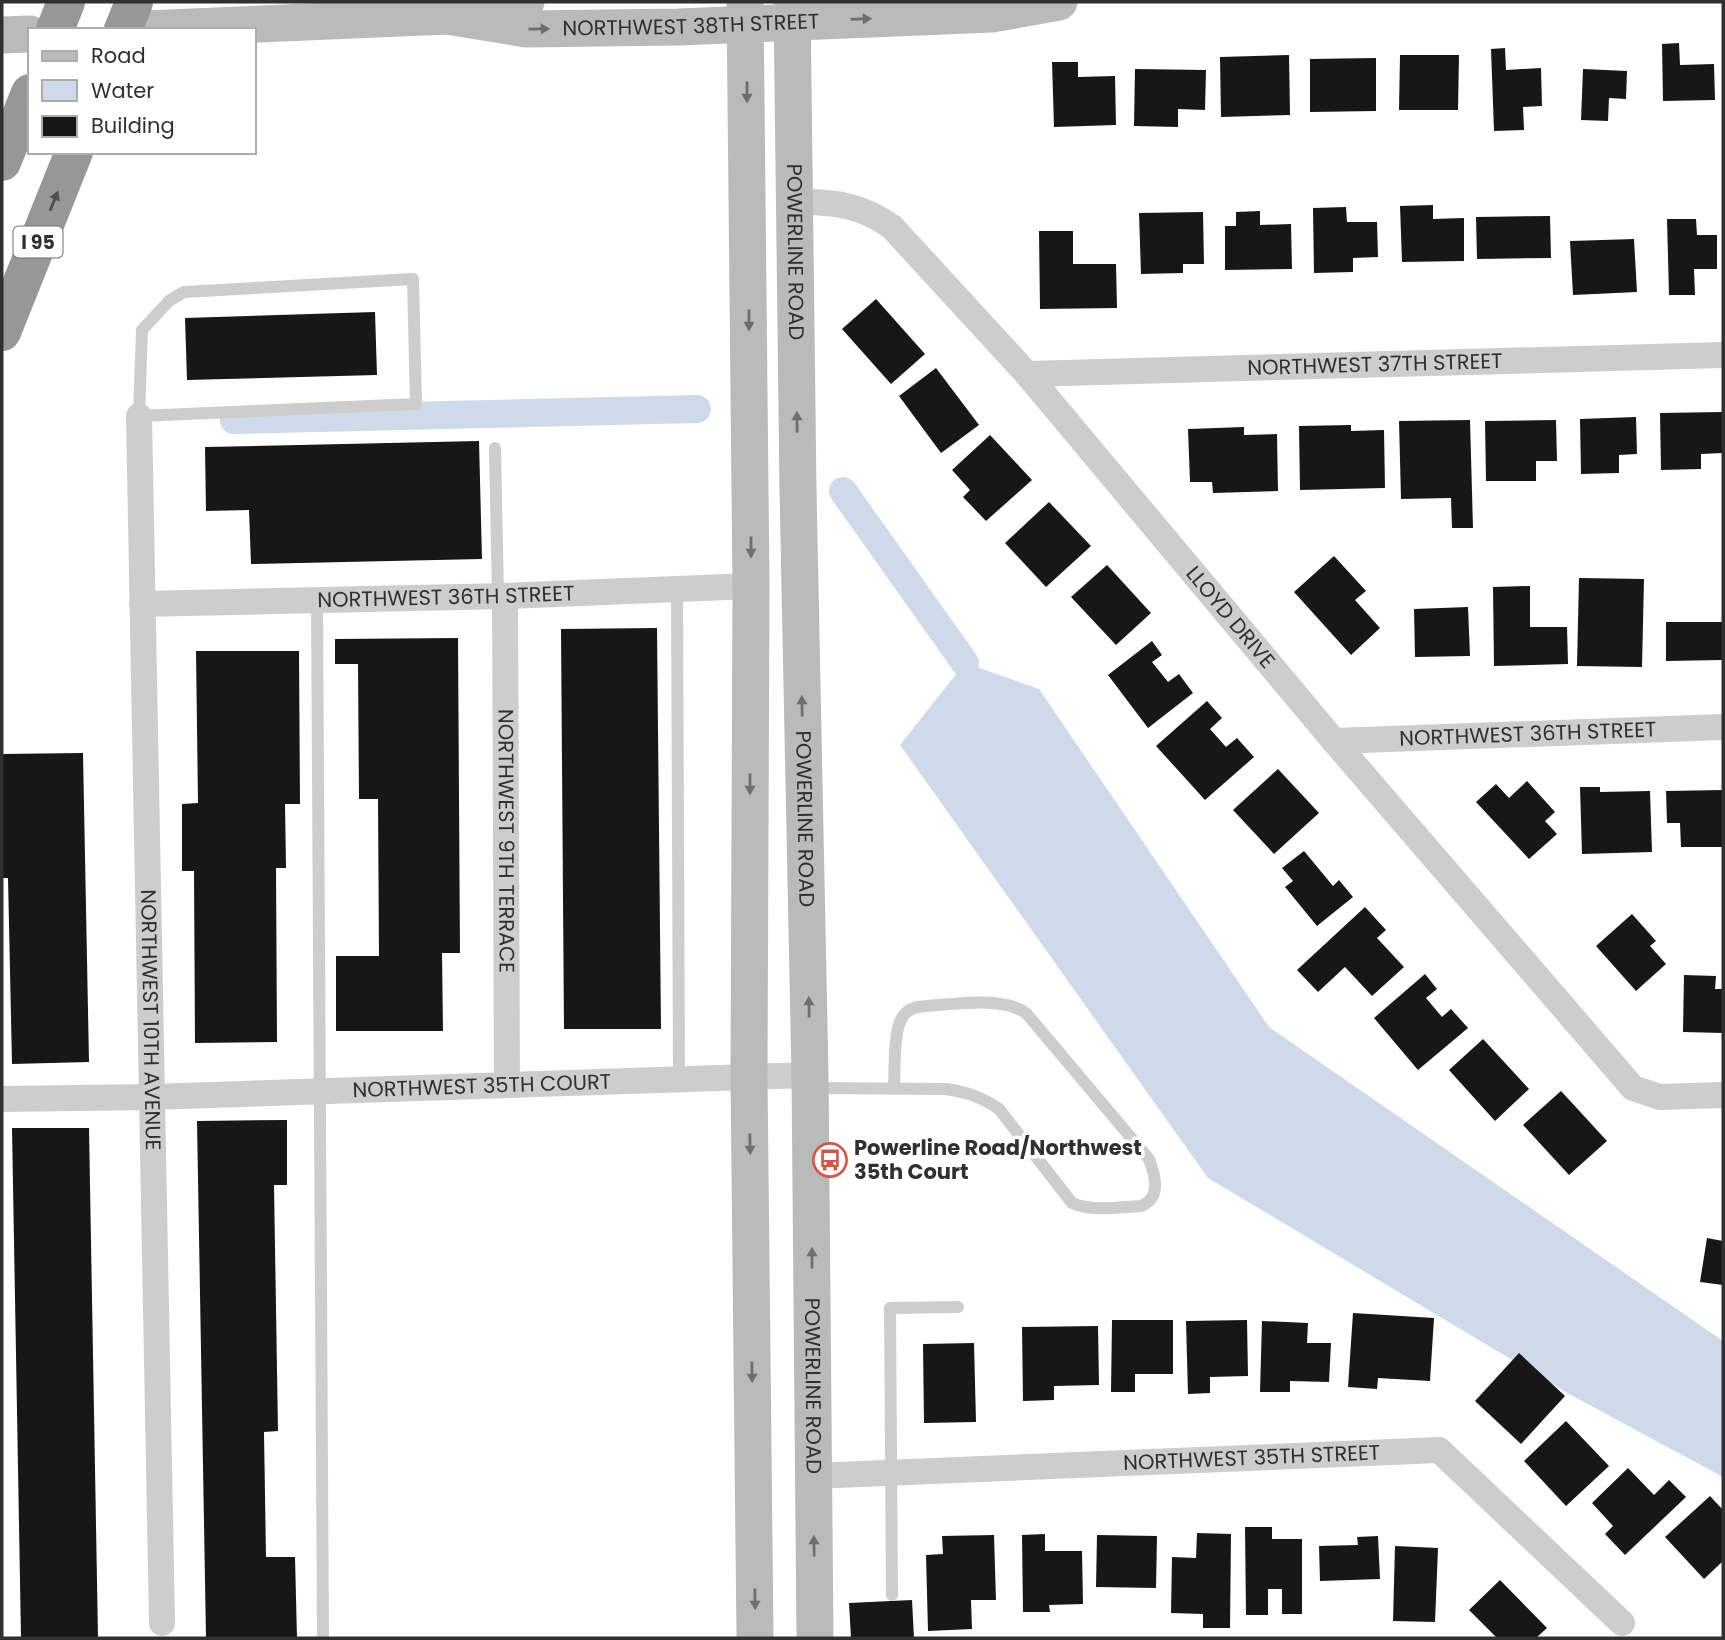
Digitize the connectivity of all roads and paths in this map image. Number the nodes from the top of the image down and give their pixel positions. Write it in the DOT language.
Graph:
graph roads {
  1 [pos="66,2"];
  2 [pos="134,2"];
  3 [pos="1059,2"];
  4 [pos="508,4"];
  5 [pos="792,12"];
  6 [pos="745,13"];
  7 [pos="447,16"];
  8 [pos="56,28"];
  9 [pos="123,28"];
  10 [pos="168,28"];
  11 [pos="28,34"];
  12 [pos="2,35"];
  13 [pos="28,98"];
  14 [pos="6,152"];
  15 [pos="73,154"];
  16 [pos="794,201"];
  17 [pos="2,332"];
  18 [pos="1723,355"];
  19 [pos="1027,374"];
  20 [pos="139,416"];
  21 [pos="495,448"];
  22 [pos="751,586"];
  23 [pos="677,589"];
  24 [pos="501,596"];
  25 [pos="317,600"];
  26 [pos="142,604"];
  27 [pos="1723,727"];
  28 [pos="1334,741"];
  29 [pos="749,1076"];
  30 [pos="679,1078"];
  31 [pos="810,1082"];
  32 [pos="508,1084"];
  33 [pos="894,1088"];
  34 [pos="321,1091"];
  35 [pos="1723,1095"];
  36 [pos="152,1097"];
  37 [pos="2,1100"];
  38 [pos="958,1307"];
  39 [pos="892,1473"];
  40 [pos="813,1476"];
  41 [pos="892,1595"];
  42 [pos="1622,1623"];
  43 [pos="162,1630"];
  44 [pos="323,1638"];
  45 [pos="755,1638"];
  46 [pos="815,1638"];
  1 -- 8 [label="highway"];
  2 -- 9 [label="highway"];
  5 -- 3 [label="main road, NORTHWEST 38TH STREET, one-way"];
  4 -- 7 [label="main road, NORTHWEST 38TH STREET"];
  5 -- 6 [label="main road, NORTHWEST 38TH STREET"];
  5 -- 16 [label="main road, POWERLINE ROAD"];
  7 -- 6 [label="main road, NORTHWEST 38TH STREET, one-way"];
  6 -- 22 [label="main road, one-way"];
  7 -- 10 [label="main road, NORTHWEST 38TH STREET"];
  11 -- 12 [label="main road"];
  13 -- 14 [label="highway"];
  17 -- 15 [label="highway, I 95, one-way"];
  16 -- 19 [label="street, LLOYD DRIVE"];
  31 -- 16 [label="main road, POWERLINE ROAD, one-way"];
  18 -- 19 [label="street, NORTHWEST 37TH STREET"];
  19 -- 28 [label="street, LLOYD DRIVE"];
  20 -- 20 [label="lane"];
  20 -- 26 [label="street, NORTHWEST 10TH AVENUE"];
  21 -- 24 [label="lane"];
  22 -- 23 [label="street, NORTHWEST 36TH STREET"];
  22 -- 29 [label="main road, one-way"];
  23 -- 24 [label="street, NORTHWEST 36TH STREET"];
  23 -- 30 [label="lane"];
  24 -- 25 [label="street, NORTHWEST 36TH STREET"];
  24 -- 32 [label="street, NORTHWEST 9TH TERRACE"];
  25 -- 26 [label="street, NORTHWEST 36TH STREET"];
  25 -- 34 [label="lane"];
  26 -- 36 [label="street, NORTHWEST 10TH AVENUE"];
  27 -- 28 [label="street, NORTHWEST 36TH STREET"];
  28 -- 35 [label="street, LLOYD DRIVE"];
  29 -- 30 [label="street, NORTHWEST 35TH COURT"];
  29 -- 31 [label="street, NORTHWEST 35TH COURT"];
  29 -- 45 [label="main road, one-way"];
  30 -- 32 [label="street, NORTHWEST 35TH COURT"];
  31 -- 33 [label="lane"];
  40 -- 31 [label="main road, POWERLINE ROAD, one-way"];
  32 -- 34 [label="street, NORTHWEST 35TH COURT"];
  33 -- 33 [label="lane"];
  34 -- 36 [label="street, NORTHWEST 35TH COURT"];
  34 -- 44 [label="lane"];
  36 -- 37 [label="street, NORTHWEST 35TH COURT"];
  36 -- 43 [label="street, NORTHWEST 10TH AVENUE"];
  38 -- 39 [label="lane"];
  39 -- 40 [label="street, NORTHWEST 35TH STREET"];
  39 -- 41 [label="lane"];
  39 -- 42 [label="street, NORTHWEST 35TH STREET"];
  46 -- 40 [label="main road, POWERLINE ROAD, one-way"];
}
